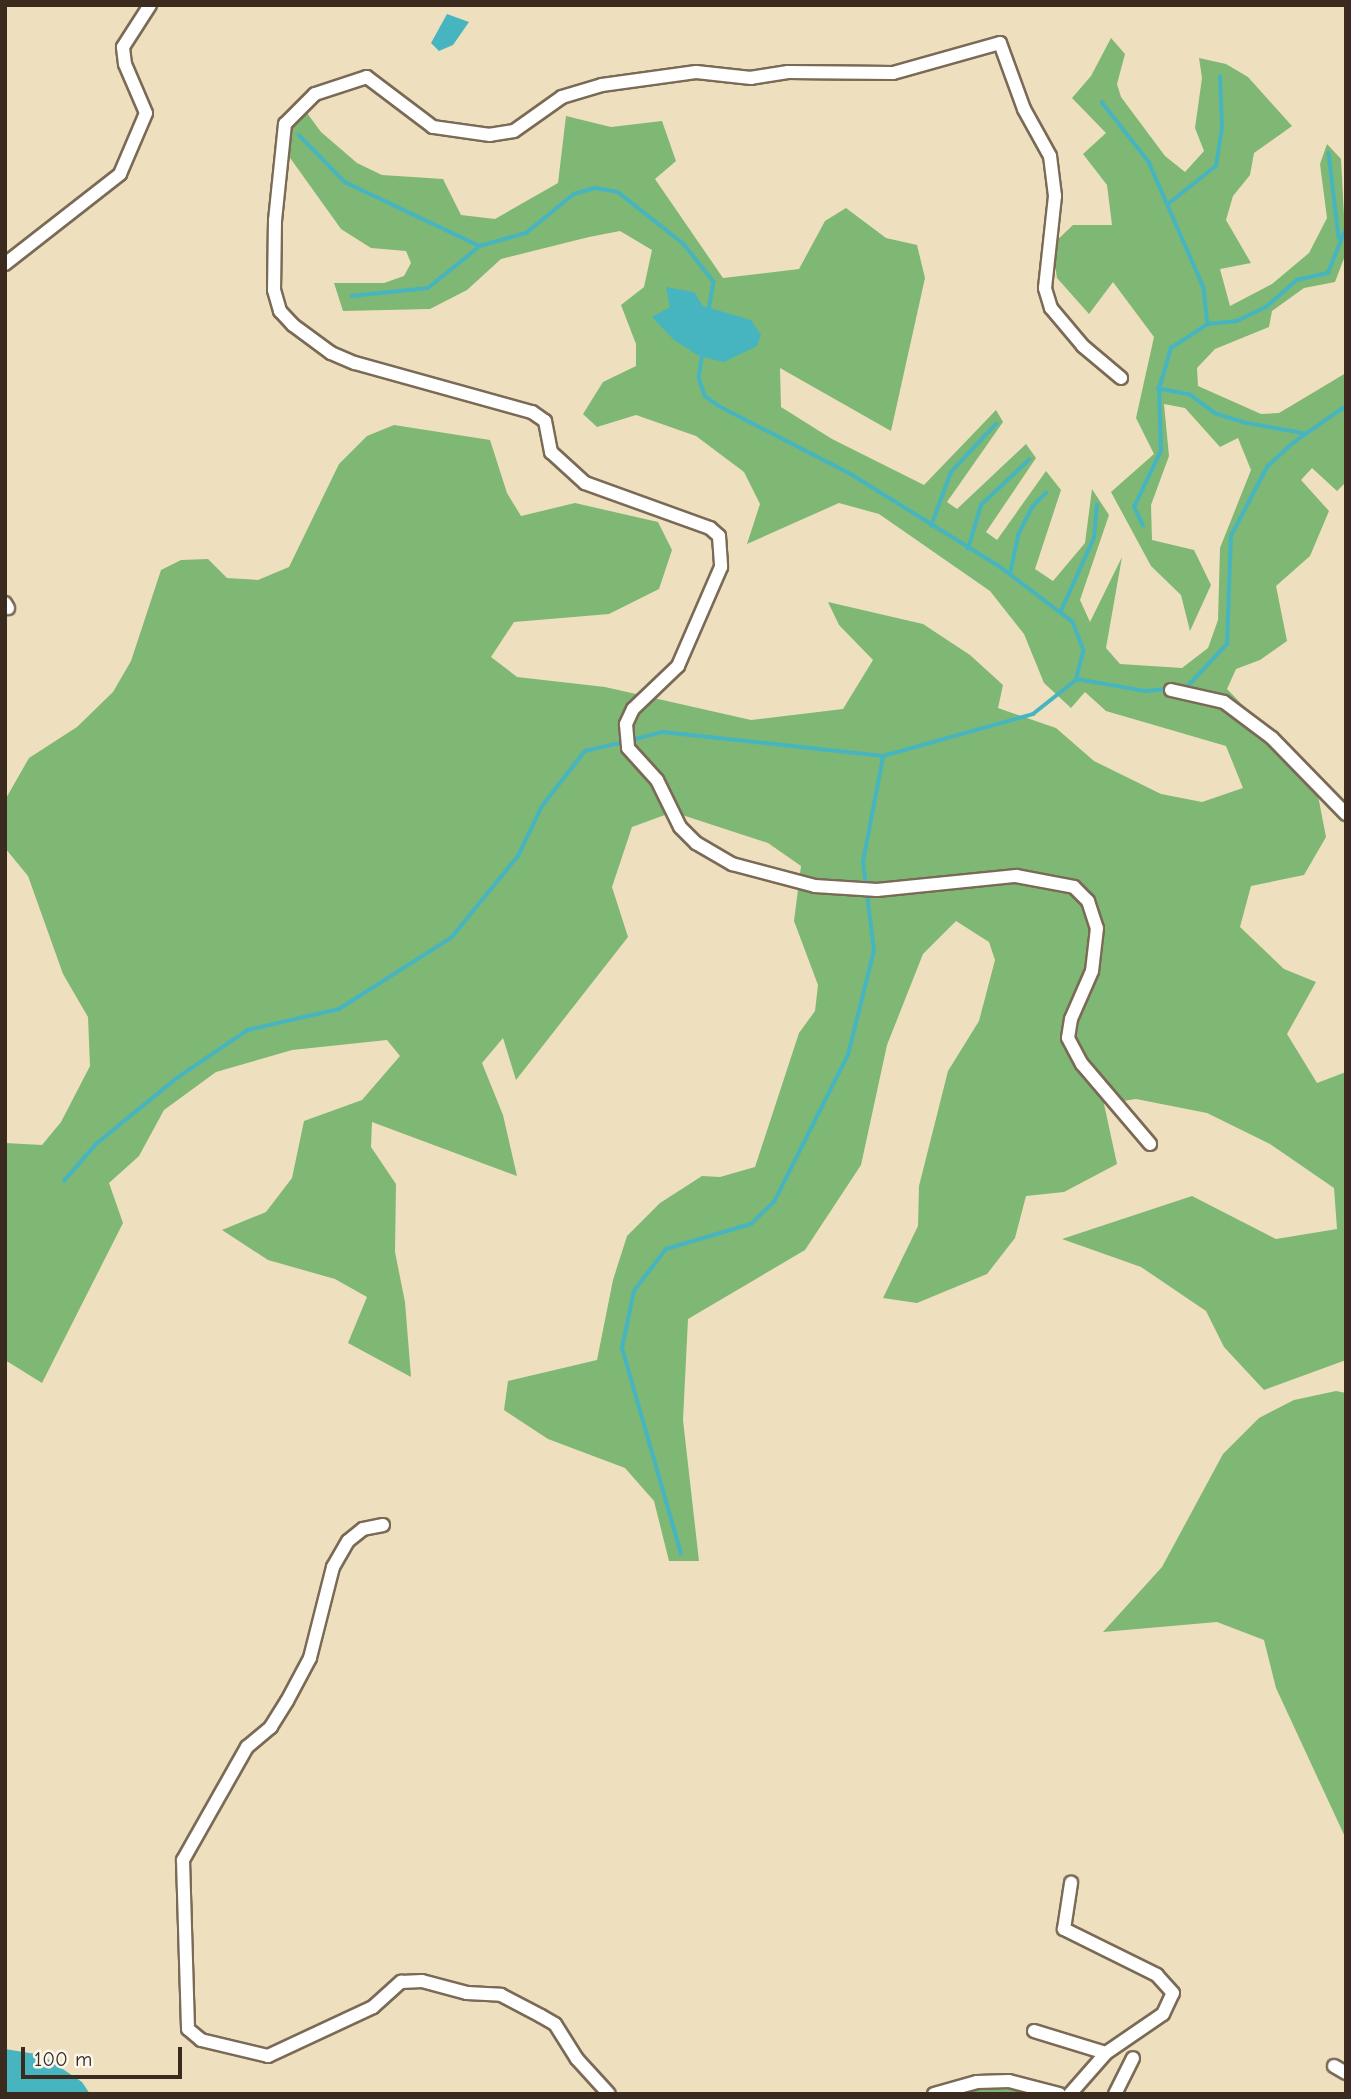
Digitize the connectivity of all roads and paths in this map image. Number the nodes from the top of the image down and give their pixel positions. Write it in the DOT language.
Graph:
graph roads {
  1 [pos="150,5"];
  2 [pos="5,264"];
  3 [pos="1121,378"];
  4 [pos="1171,690"];
  5 [pos="1346,814"];
  6 [pos="1150,1144"];
  7 [pos="383,1525"];
  8 [pos="1071,1883"];
  9 [pos="1034,2031"];
  10 [pos="1105,2053"];
  11 [pos="1133,2058"];
  12 [pos="609,2094"];
  13 [pos="934,2094"];
  14 [pos="1059,2094"];
  15 [pos="1070,2094"];
  16 [pos="1115,2094"];
  1 -- 2 [label="street"];
  3 -- 6 [label="street"];
  4 -- 5 [label="street"];
  7 -- 12 [label="street"];
  8 -- 10 [label="street"];
  9 -- 10 [label="street"];
  10 -- 15 [label="street"];
  11 -- 16 [label="street"];
  13 -- 14 [label="street"];
}
